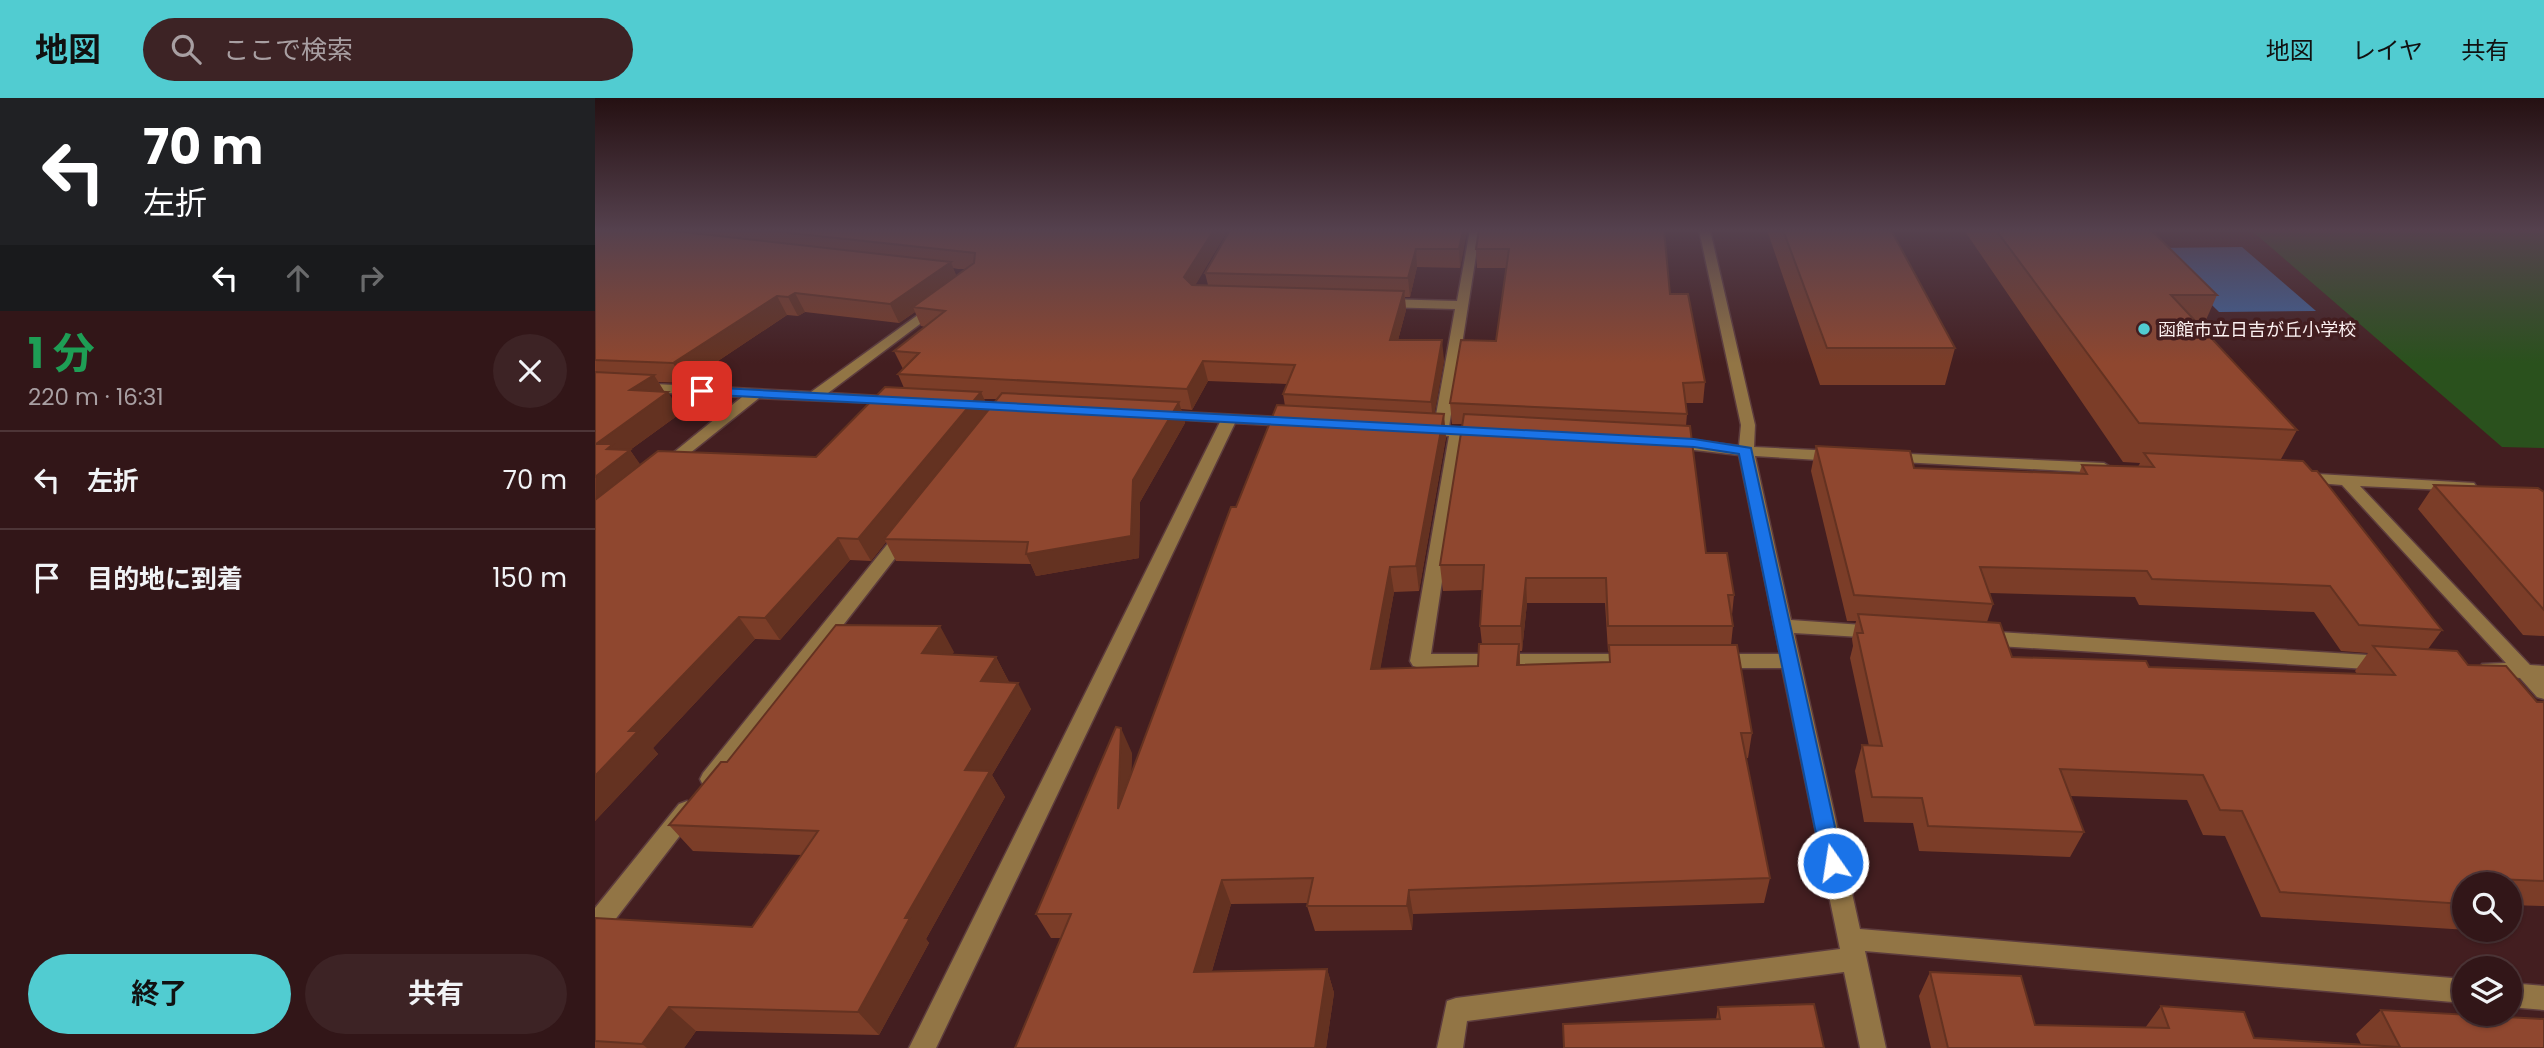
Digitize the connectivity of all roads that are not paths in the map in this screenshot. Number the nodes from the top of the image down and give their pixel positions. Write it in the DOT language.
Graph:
graph roads {
  1 [pos="1467,274"];
  2 [pos="1714,274"];
  3 [pos="944,300"];
  4 [pos="1377,303"];
  5 [pos="1461,305"];
  6 [pos="595,385"];
  7 [pos="755,394"];
  8 [pos="815,396"];
  9 [pos="910,401"];
  10 [pos="1151,414"];
  11 [pos="1230,418"];
  12 [pos="1309,423"];
  13 [pos="1401,429"];
  14 [pos="1449,432"];
  15 [pos="1499,434"];
  16 [pos="1652,441"];
  17 [pos="1746,451"];
  18 [pos="2123,469"];
  19 [pos="2290,477"];
  20 [pos="648,480"];
  21 [pos="2346,480"];
  22 [pos="2478,487"];
  23 [pos="912,525"];
  24 [pos="1783,626"];
  25 [pos="1893,633"];
  26 [pos="1962,637"];
  27 [pos="1652,661"];
  28 [pos="1693,661"];
  29 [pos="1789,661"];
  30 [pos="2401,664"];
  31 [pos="2470,668"];
  32 [pos="2534,672"];
  33 [pos="2544,692"];
  34 [pos="595,926"];
  35 [pos="1851,949"];
  36 [pos="2452,990"];
  37 [pos="2522,996"];
  38 [pos="2544,998"];
  39 [pos="922,1048"];
  40 [pos="1450,1048"];
  41 [pos="1873,1048"];
  1 -- 5 [label="street"];
  2 -- 17 [label="street"];
  3 -- 8 [label="street"];
  4 -- 5 [label="street"];
  5 -- 14 [label="street"];
  6 -- 7 [label="street"];
  7 -- 8 [label="street"];
  7 -- 20 [label="street"];
  8 -- 9 [label="street"];
  10 -- 11 [label="street"];
  11 -- 12 [label="street"];
  11 -- 39 [label="street"];
  13 -- 14 [label="street"];
  14 -- 15 [label="street"];
  14 -- 27 [label="street"];
  16 -- 17 [label="street"];
  17 -- 18 [label="street"];
  17 -- 24 [label="street"];
  19 -- 21 [label="street"];
  21 -- 22 [label="street"];
  21 -- 32 [label="street"];
  23 -- 34 [label="street"];
  24 -- 25 [label="street"];
  24 -- 29 [label="street"];
  26 -- 30 [label="street"];
  28 -- 29 [label="street"];
  29 -- 35 [label="street"];
  31 -- 32 [label="street"];
  32 -- 33 [label="street"];
  35 -- 36 [label="street"];
  35 -- 40 [label="street"];
  35 -- 41 [label="street"];
  37 -- 38 [label="street"];
}
